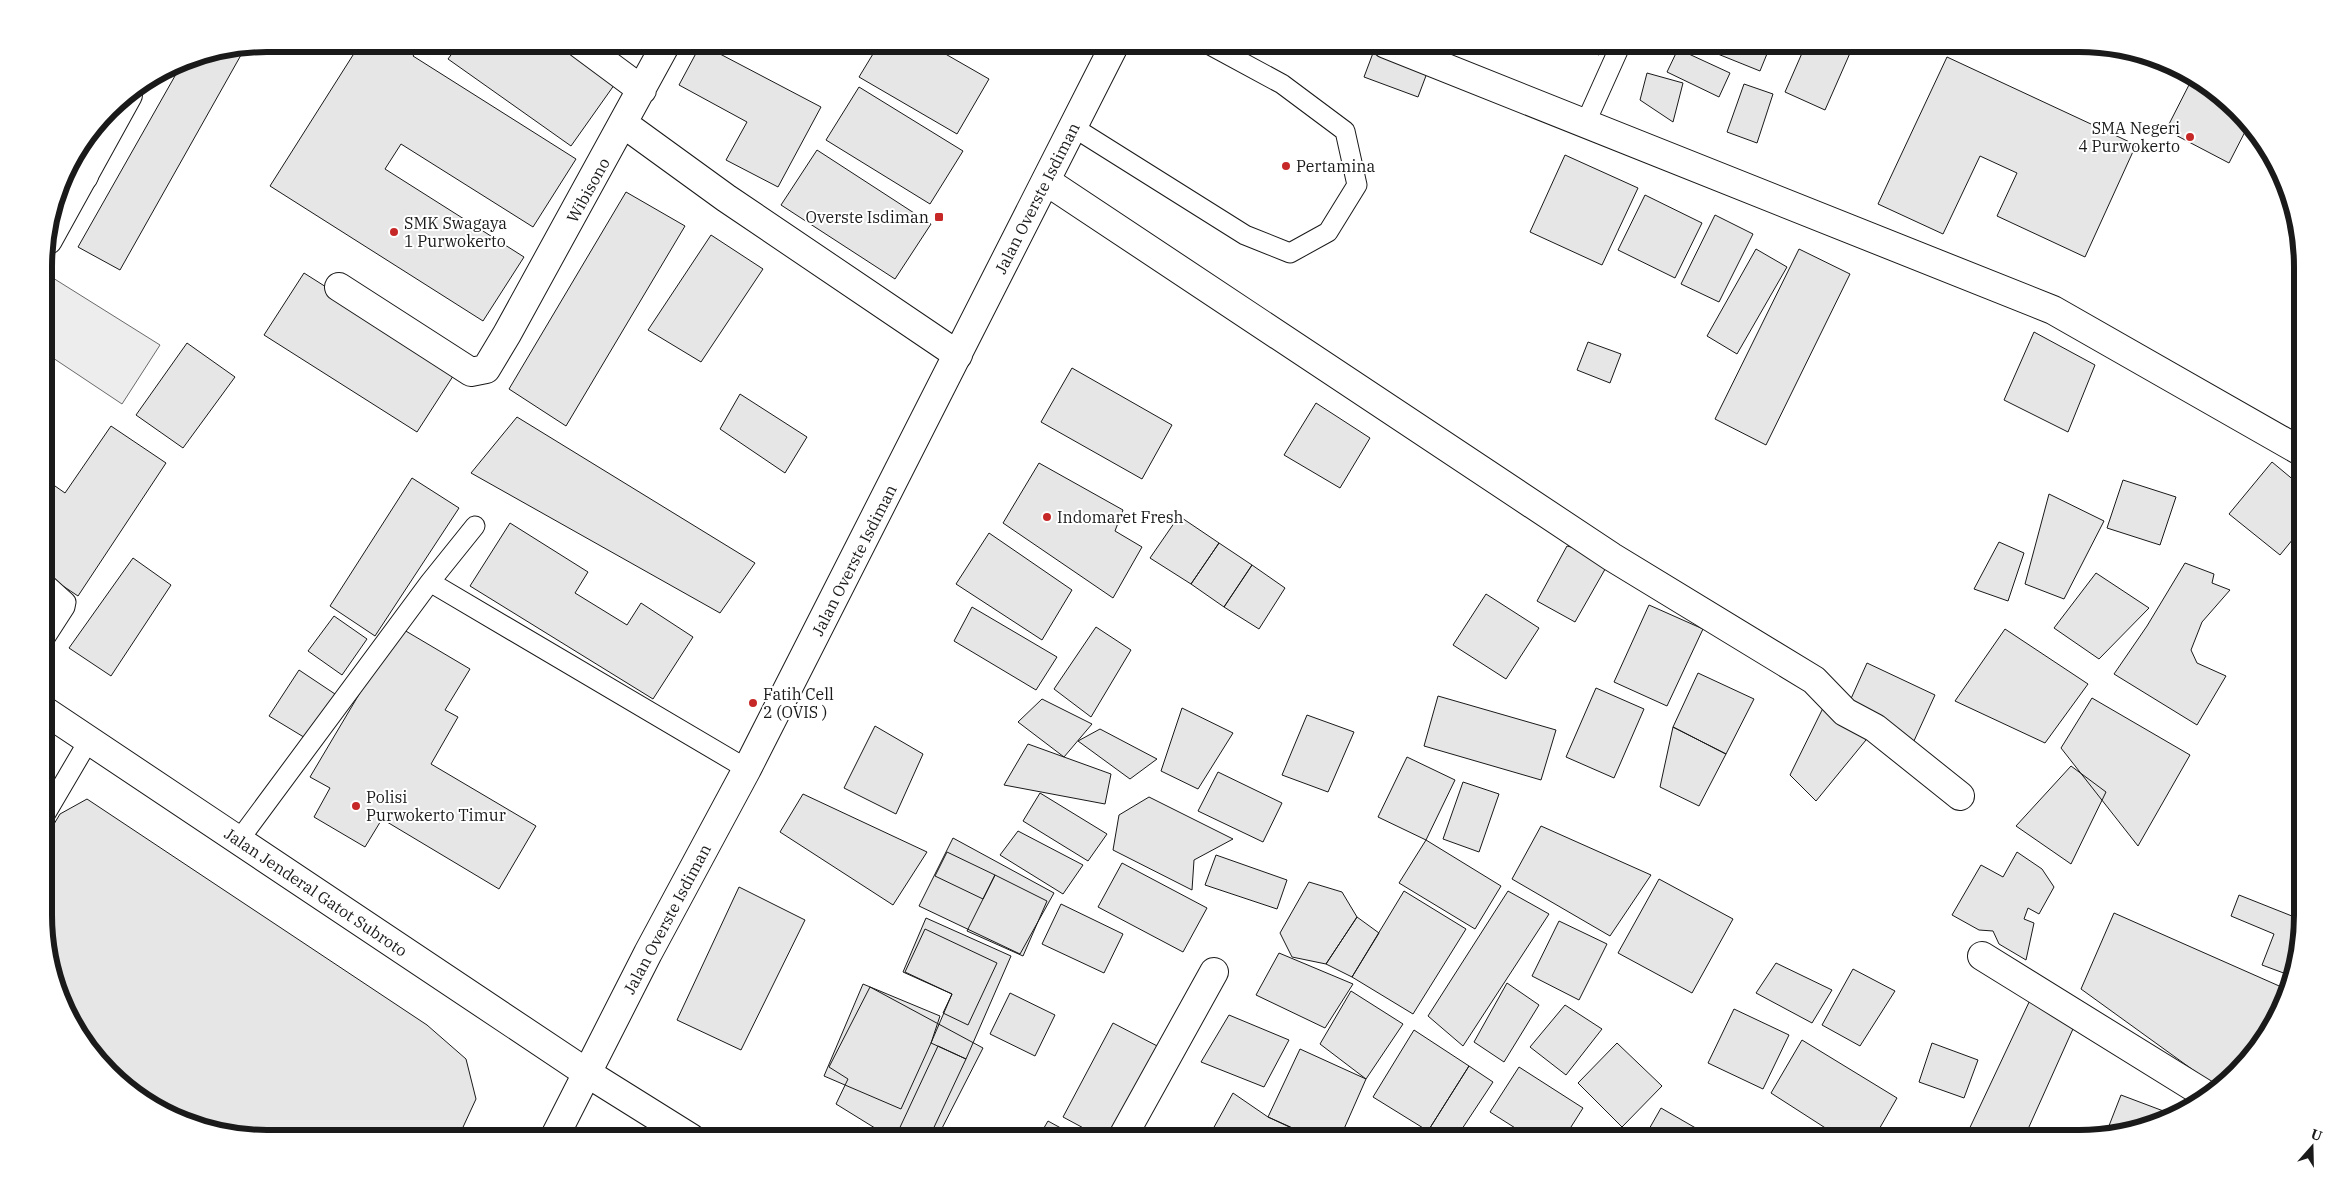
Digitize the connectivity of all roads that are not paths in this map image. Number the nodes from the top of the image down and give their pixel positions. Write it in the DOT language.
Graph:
graph roads {
  1 [pos="591,52"];
  2 [pos="662,52"];
  3 [pos="1111,52"];
  4 [pos="1223,52"];
  5 [pos="1406,52"];
  6 [pos="1617,52"];
  7 [pos="642,90"];
  8 [pos="108,124"];
  9 [pos="624,124"];
  10 [pos="1584,124"];
  11 [pos="1073,127"];
  12 [pos="76,171"];
  13 [pos="1046,181"];
  14 [pos="62,206"];
  15 [pos="339,287"];
  16 [pos="958,355"];
  17 [pos="2294,447"];
  18 [pos="475,526"];
  19 [pos="430,582"];
  20 [pos="52,589"];
  21 [pos="52,627"];
  22 [pos="52,716"];
  23 [pos="89,740"];
  24 [pos="747,769"];
  25 [pos="1960,796"];
  26 [pos="52,805"];
  27 [pos="240,840"];
  28 [pos="1982,956"];
  29 [pos="1214,972"];
  30 [pos="587,1073"];
  31 [pos="2201,1092"];
  32 [pos="558,1130"];
  33 [pos="678,1130"];
  34 [pos="1126,1130"];
  1 -- 7 [label="street"];
  2 -- 7 [label="street, Wibisono"];
  3 -- 11 [label="street, Jalan Overste Isdiman"];
  4 -- 11 [label="lane"];
  5 -- 10 [label="street"];
  6 -- 10 [label="lane"];
  7 -- 9 [label="street, Wibisono"];
  8 -- 12 [label="street"];
  9 -- 15 [label="street, Wibisono"];
  9 -- 16 [label="street"];
  10 -- 17 [label="street"];
  11 -- 13 [label="street, Jalan Overste Isdiman"];
  12 -- 14 [label="street"];
  13 -- 16 [label="street, Jalan Overste Isdiman"];
  13 -- 25 [label="street"];
  16 -- 24 [label="street, Jalan Overste Isdiman"];
  18 -- 19 [label="lane"];
  19 -- 24 [label="lane"];
  19 -- 27 [label="lane"];
  20 -- 21 [label="lane"];
  22 -- 23 [label="street, Jalan Jenderal Gatot Subroto"];
  23 -- 26 [label="lane"];
  23 -- 27 [label="street, Jalan Jenderal Gatot Subroto"];
  24 -- 30 [label="street, Jalan Overste Isdiman"];
  27 -- 30 [label="street, Jalan Jenderal Gatot Subroto"];
  28 -- 31 [label="street"];
  29 -- 34 [label="street"];
  30 -- 32 [label="street, Jalan Overste Isdiman"];
  30 -- 33 [label="street, Jalan Jenderal Gatot Subroto"];
}
